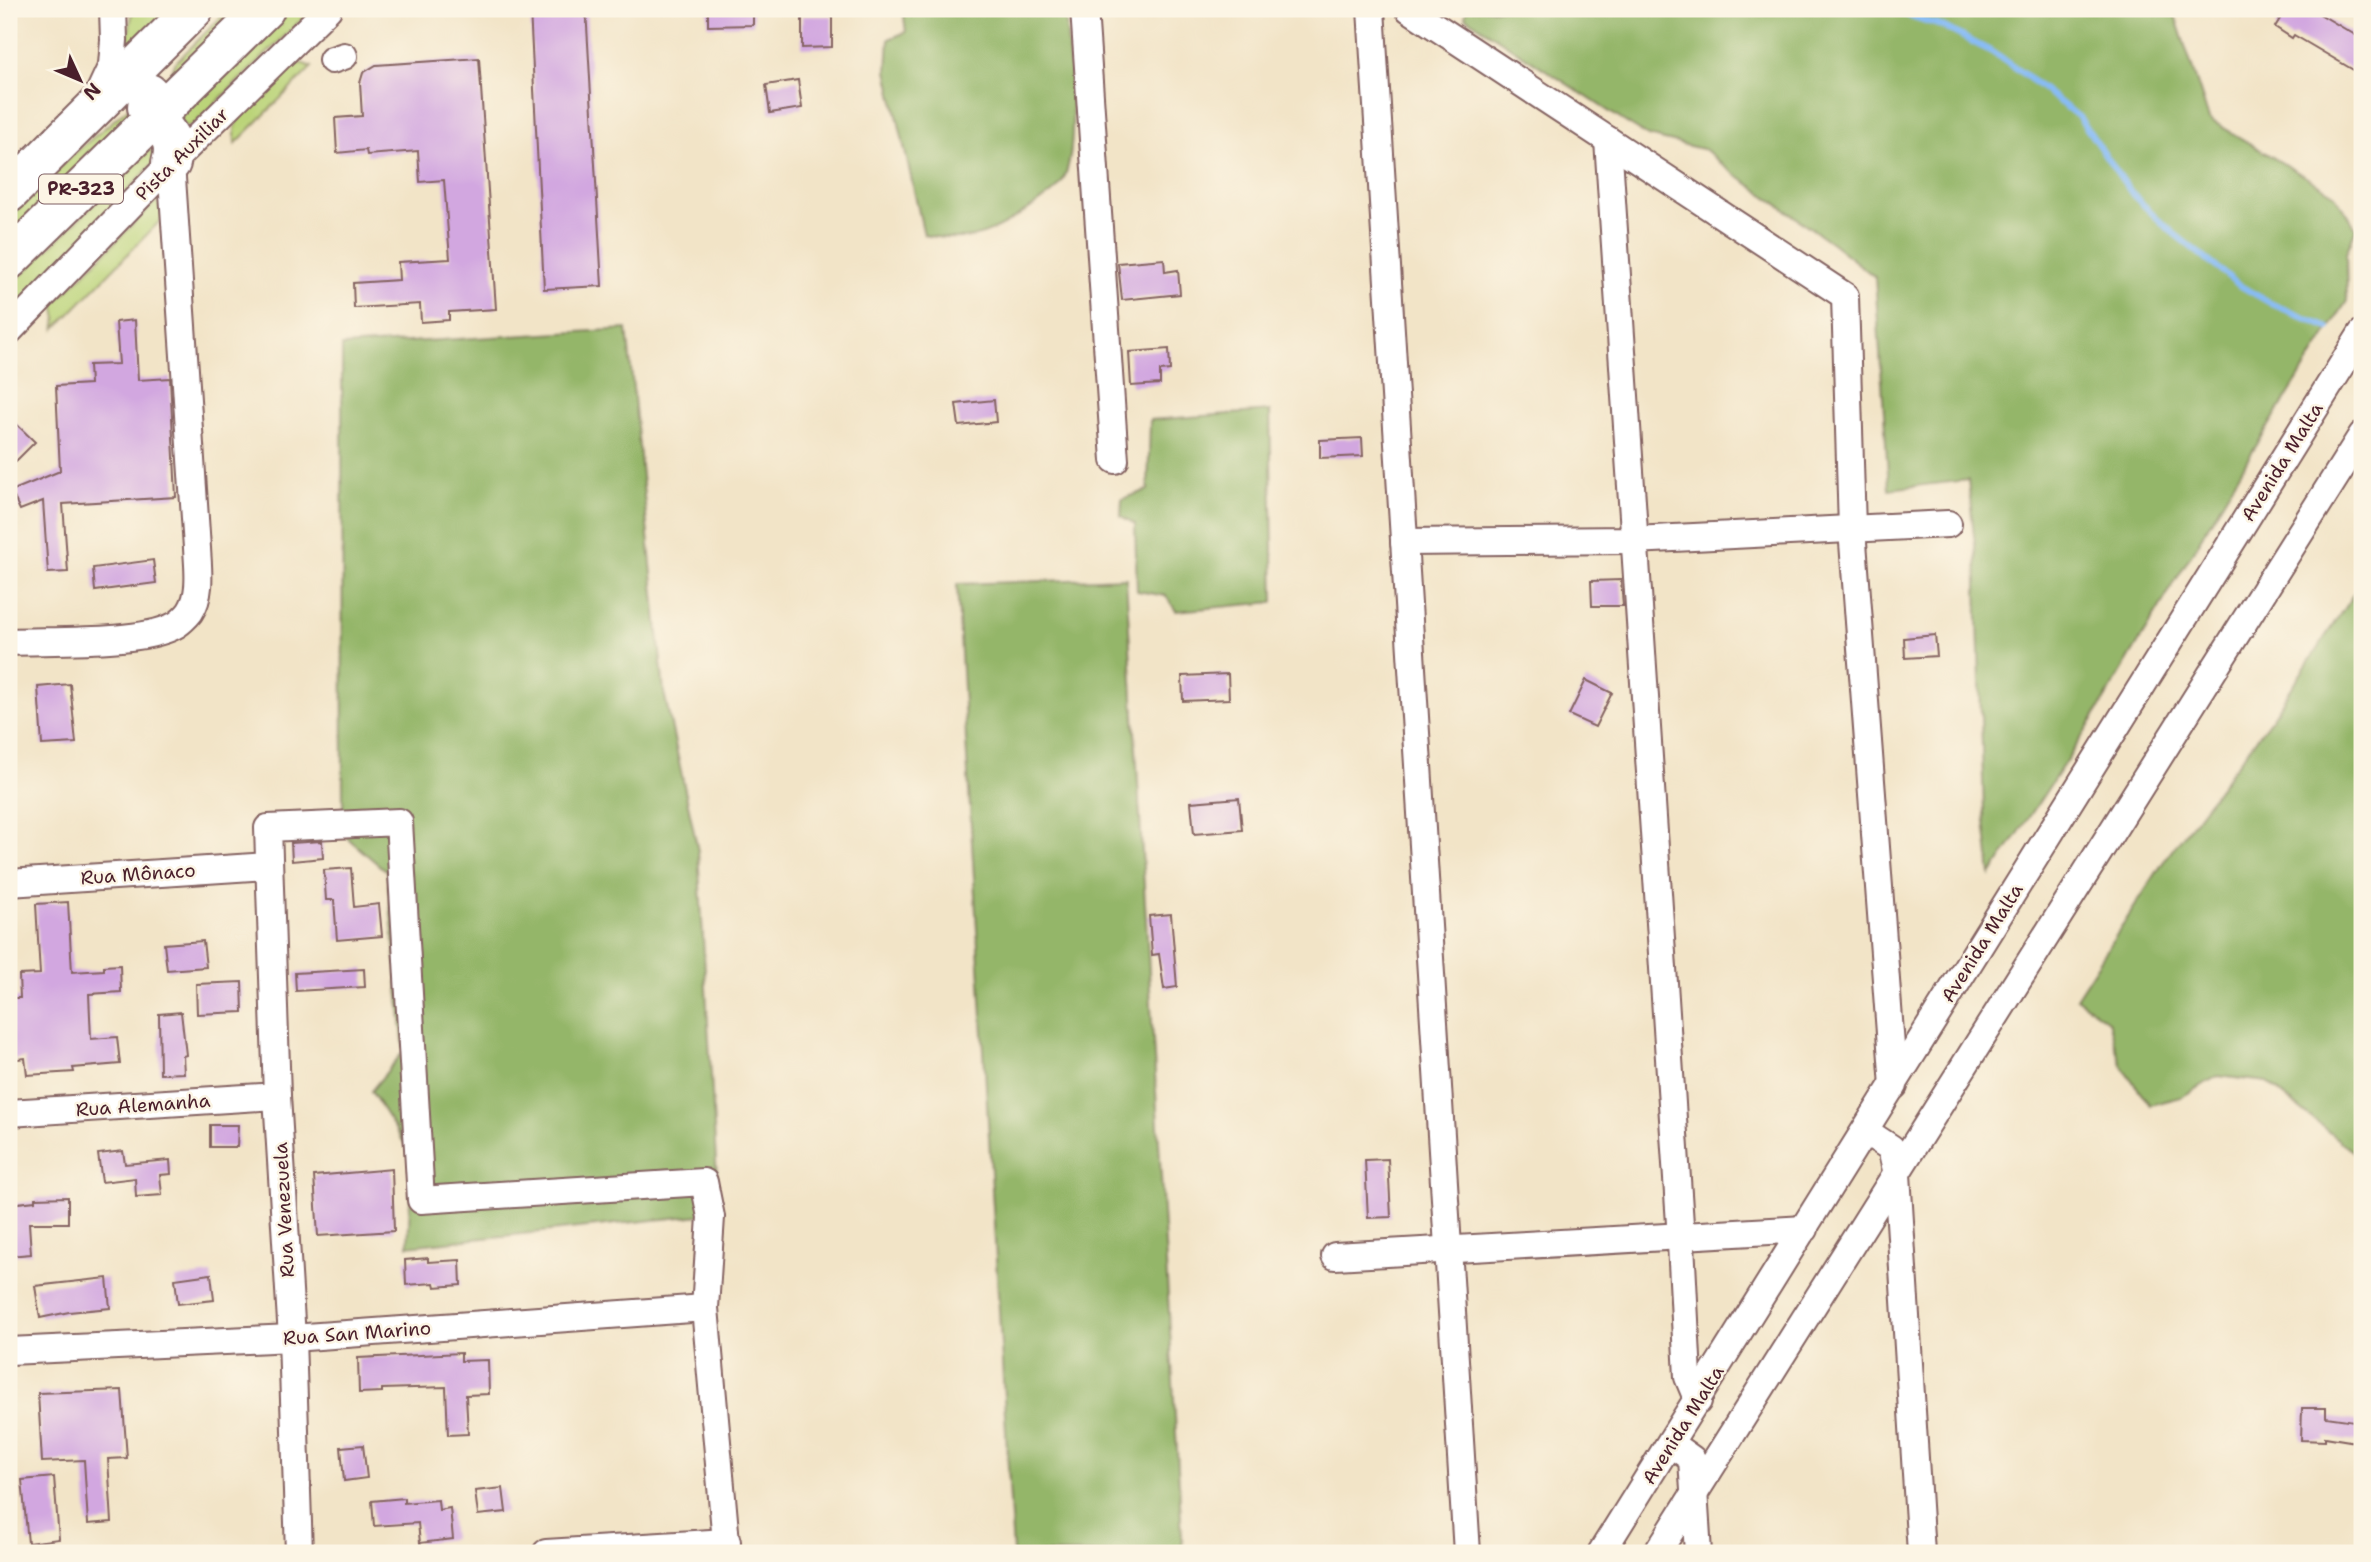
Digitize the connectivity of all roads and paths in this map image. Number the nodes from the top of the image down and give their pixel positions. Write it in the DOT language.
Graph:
graph roads {
  1 [pos="113,9"];
  2 [pos="194,9"];
  3 [pos="215,9"];
  4 [pos="265,9"];
  5 [pos="328,9"];
  6 [pos="1084,9"];
  7 [pos="1371,9"];
  8 [pos="1409,9"];
  9 [pos="68,134"];
  10 [pos="174,138"];
  11 [pos="1608,140"];
  12 [pos="9,193"];
  13 [pos="9,260"];
  14 [pos="9,331"];
  15 [pos="2362,332"];
  16 [pos="2362,435"];
  17 [pos="1115,460"];
  18 [pos="1948,524"];
  19 [pos="1852,529"];
  20 [pos="1634,540"];
  21 [pos="1404,542"];
  22 [pos="9,642"];
  23 [pos="268,866"];
  24 [pos="9,883"];
  25 [pos="1894,1086"];
  26 [pos="277,1096"];
  27 [pos="9,1113"];
  28 [pos="1865,1131"];
  29 [pos="1897,1174"];
  30 [pos="1805,1229"];
  31 [pos="1681,1234"];
  32 [pos="1448,1249"];
  33 [pos="1335,1256"];
  34 [pos="705,1308"];
  35 [pos="292,1338"];
  36 [pos="9,1351"];
  37 [pos="1698,1401"];
  38 [pos="1671,1444"];
  39 [pos="1694,1495"];
  40 [pos="727,1548"];
  41 [pos="299,1553"];
  42 [pos="546,1553"];
  43 [pos="1467,1553"];
  44 [pos="1601,1553"];
  45 [pos="1657,1553"];
  46 [pos="1698,1553"];
  47 [pos="1921,1553"];
  1 -- 9 [label="street"];
  2 -- 9 [label="highway, PR-323"];
  3 -- 10 [label="highway"];
  4 -- 10 [label="highway, PR-323"];
  5 -- 10 [label="street, Pista Auxiliar"];
  6 -- 17 [label="street"];
  7 -- 21 [label="street"];
  8 -- 11 [label="street"];
  9 -- 12 [label="highway, PR-323"];
  10 -- 13 [label="highway, PR-323"];
  10 -- 14 [label="street, Pista Auxiliar"];
  10 -- 22 [label="street"];
  11 -- 19 [label="street"];
  11 -- 20 [label="street"];
  15 -- 25 [label="street, Avenida Malta"];
  16 -- 29 [label="street"];
  18 -- 19 [label="street"];
  19 -- 20 [label="street"];
  19 -- 25 [label="street"];
  20 -- 21 [label="street"];
  20 -- 31 [label="street"];
  21 -- 32 [label="street"];
  23 -- 24 [label="street, Rua Mônaco"];
  23 -- 26 [label="street, Rua Venezuela"];
  23 -- 34 [label="street, Rua Venezuela"];
  25 -- 28 [label="street, Avenida Malta"];
  26 -- 27 [label="street, Rua Alemanha"];
  26 -- 35 [label="street, Rua Venezuela"];
  28 -- 29 [label="street"];
  28 -- 30 [label="street, Avenida Malta"];
  29 -- 39 [label="street"];
  29 -- 47 [label="street"];
  30 -- 31 [label="street"];
  30 -- 37 [label="street, Avenida Malta"];
  31 -- 32 [label="street"];
  31 -- 37 [label="street"];
  32 -- 33 [label="street"];
  32 -- 43 [label="street"];
  34 -- 35 [label="street, Rua San Marino"];
  34 -- 40 [label="street"];
  35 -- 36 [label="street, Rua San Marino"];
  35 -- 41 [label="street, Rua Venezuela"];
  37 -- 38 [label="street, Avenida Malta"];
  38 -- 39 [label="street"];
  38 -- 44 [label="street, Avenida Malta"];
  39 -- 45 [label="street"];
  39 -- 46 [label="street"];
  40 -- 42 [label="street"];
}
